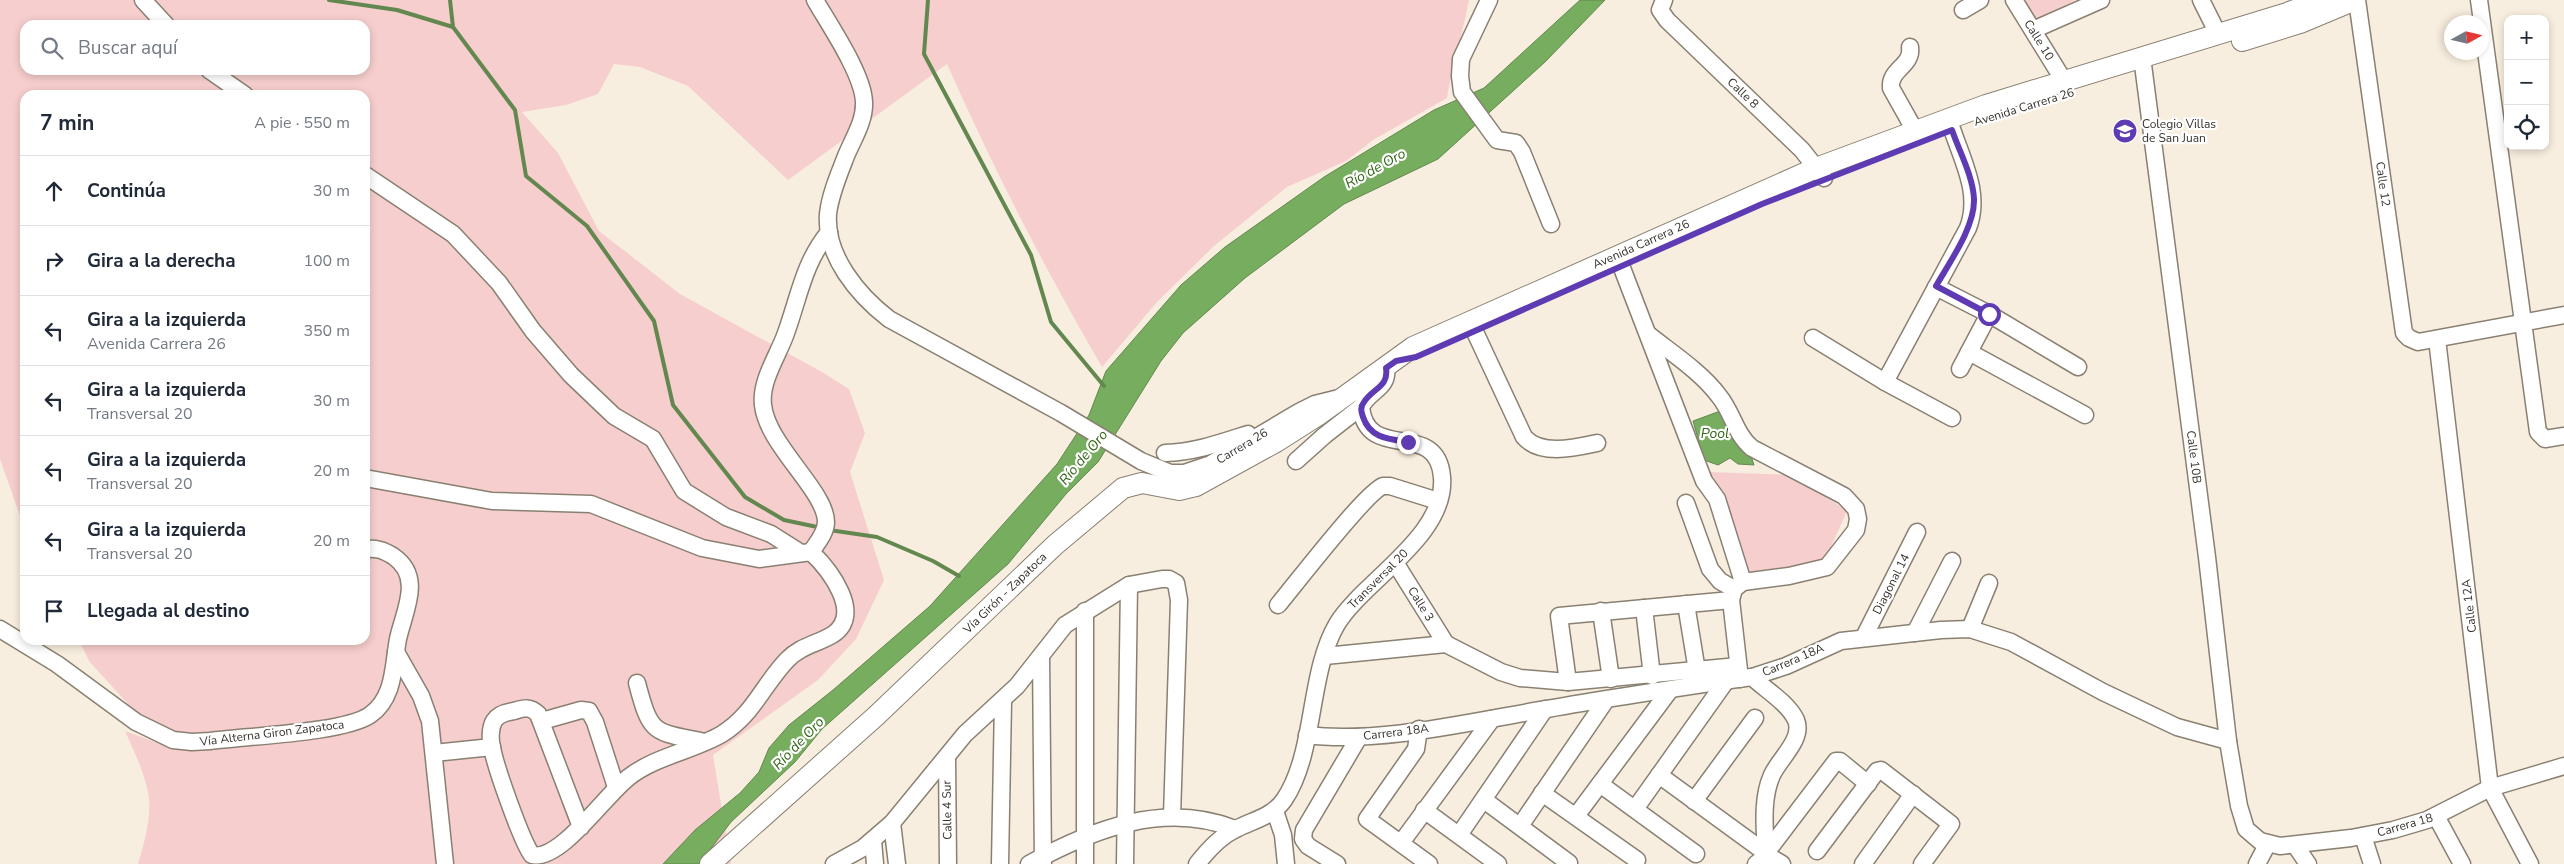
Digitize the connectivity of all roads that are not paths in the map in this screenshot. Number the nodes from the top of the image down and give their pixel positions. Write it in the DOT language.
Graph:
graph roads {
  1 [pos="143,0"];
  2 [pos="815,0"];
  3 [pos="1489,0"];
  4 [pos="1980,0"];
  5 [pos="2014,0"];
  6 [pos="2101,0"];
  7 [pos="2200,0"];
  8 [pos="2320,0"];
  9 [pos="2356,0"];
  10 [pos="2479,0"];
  11 [pos="1662,5"];
  12 [pos="1963,10"];
  13 [pos="161,20"];
  14 [pos="2033,30"];
  15 [pos="2218,34"];
  16 [pos="1910,47"];
  17 [pos="2143,64"];
  18 [pos="215,75"];
  19 [pos="2064,81"];
  20 [pos="238,90"];
  21 [pos="1914,129"];
  22 [pos="1952,130"];
  23 [pos="1820,173"];
  24 [pos="370,179"];
  25 [pos="1551,224"];
  26 [pos="828,232"];
  27 [pos="1622,268"];
  28 [pos="1936,286"];
  29 [pos="1989,314"];
  30 [pos="2564,315"];
  31 [pos="2523,322"];
  32 [pos="1475,332"];
  33 [pos="1649,335"];
  34 [pos="1812,338"];
  35 [pos="2437,339"];
  36 [pos="1969,352"];
  37 [pos="1391,365"];
  38 [pos="2078,367"];
  39 [pos="1960,368"];
  40 [pos="1885,382"];
  41 [pos="1339,398"];
  42 [pos="1361,407"];
  43 [pos="2085,415"];
  44 [pos="1952,418"];
  45 [pos="1280,424"];
  46 [pos="2564,436"];
  47 [pos="1597,444"];
  48 [pos="1165,454"];
  49 [pos="1296,462"];
  50 [pos="370,479"];
  51 [pos="1438,501"];
  52 [pos="1686,503"];
  53 [pos="1917,532"];
  54 [pos="370,549"];
  55 [pos="806,552"];
  56 [pos="1952,561"];
  57 [pos="1396,564"];
  58 [pos="1988,583"];
  59 [pos="1130,586"];
  60 [pos="1736,590"];
  61 [pos="1686,604"];
  62 [pos="1278,605"];
  63 [pos="1644,608"];
  64 [pos="1085,611"];
  65 [pos="1601,612"];
  66 [pos="0,629"];
  67 [pos="1970,629"];
  68 [pos="1914,632"];
  69 [pos="1864,637"];
  70 [pos="20,641"];
  71 [pos="1446,644"];
  72 [pos="26,645"];
  73 [pos="396,652"];
  74 [pos="1041,656"];
  75 [pos="1325,656"];
  76 [pos="1697,671"];
  77 [pos="1739,675"];
  78 [pos="1652,676"];
  79 [pos="1611,679"];
  80 [pos="1568,682"];
  81 [pos="637,683"];
  82 [pos="1670,690"];
  83 [pos="1606,700"];
  84 [pos="1003,701"];
  85 [pos="1545,709"];
  86 [pos="1755,718"];
  87 [pos="1492,719"];
  88 [pos="542,721"];
  89 [pos="1419,730"];
  90 [pos="1307,735"];
  91 [pos="1359,737"];
  92 [pos="2228,741"];
  93 [pos="704,742"];
  94 [pos="492,747"];
  95 [pos="434,753"];
  96 [pos="947,757"];
  97 [pos="2564,766"];
  98 [pos="1659,775"];
  99 [pos="1600,784"];
  100 [pos="1868,784"];
  101 [pos="616,786"];
  102 [pos="2490,788"];
  103 [pos="1542,793"];
  104 [pos="1913,794"];
  105 [pos="1484,800"];
  106 [pos="1694,801"];
  107 [pos="1424,810"];
  108 [pos="1635,810"];
  109 [pos="1275,811"];
  110 [pos="1172,816"];
  111 [pos="1576,816"];
  112 [pos="2436,816"];
  113 [pos="892,823"];
  114 [pos="1125,824"];
  115 [pos="1520,826"];
  116 [pos="581,827"];
  117 [pos="1235,829"];
  118 [pos="1459,835"];
  119 [pos="2363,836"];
  120 [pos="1084,838"];
  121 [pos="873,841"];
  122 [pos="1401,843"];
  123 [pos="2267,844"];
  124 [pos="2295,845"];
  125 [pos="1817,852"];
  126 [pos="1696,854"];
  127 [pos="1763,858"];
  128 [pos="854,859"];
  129 [pos="1637,860"];
  130 [pos="1038,862"];
  131 [pos="1927,862"];
  132 [pos="1569,863"];
  133 [pos="445,864"];
  134 [pos="710,864"];
  135 [pos="834,864"];
  136 [pos="875,864"];
  137 [pos="897,864"];
  138 [pos="948,864"];
  139 [pos="1000,864"];
  140 [pos="1084,864"];
  141 [pos="1125,864"];
  142 [pos="1197,864"];
  143 [pos="1286,864"];
  144 [pos="1337,864"];
  145 [pos="1429,864"];
  146 [pos="1498,864"];
  147 [pos="1782,864"];
  148 [pos="1863,864"];
  149 [pos="2257,864"];
  150 [pos="2308,864"];
  151 [pos="2372,864"];
  152 [pos="2462,864"];
  153 [pos="2530,864"];
  1 -- 13 [label="street"];
  2 -- 26 [label="street"];
  3 -- 25 [label="street"];
  4 -- 12 [label="street"];
  5 -- 14 [label="street, Calle 10"];
  6 -- 14 [label="street"];
  7 -- 15 [label="street"];
  8 -- 15 [label="main road, Avenida Carrera 26"];
  9 -- 17 [label="main road, Avenida Carrera 26"];
  9 -- 35 [label="street, Calle 12"];
  10 -- 31 [label="street"];
  11 -- 23 [label="street, Calle 8"];
  14 -- 19 [label="street, Calle 10"];
  15 -- 17 [label="main road, Avenida Carrera 26"];
  16 -- 21 [label="street"];
  17 -- 19 [label="main road, Avenida Carrera 26"];
  17 -- 22 [label="main road, Avenida Carrera 26"];
  17 -- 92 [label="street, Calle 10B"];
  18 -- 20 [label="street"];
  19 -- 21 [label="main road, Avenida Carrera 26"];
  21 -- 23 [label="main road, Avenida Carrera 26"];
  22 -- 23 [label="main road, Avenida Carrera 26"];
  22 -- 28 [label="street"];
  23 -- 27 [label="main road, Avenida Carrera 26"];
  23 -- 37 [label="main road, Avenida Carrera 26"];
  24 -- 55 [label="street"];
  26 -- 45 [label="street, Carrera 26"];
  26 -- 55 [label="street"];
  27 -- 32 [label="main road, Avenida Carrera 26"];
  27 -- 33 [label="street"];
  28 -- 29 [label="street"];
  28 -- 40 [label="street"];
  29 -- 36 [label="street"];
  29 -- 38 [label="street"];
  30 -- 31 [label="street"];
  31 -- 35 [label="street"];
  31 -- 46 [label="street"];
  32 -- 37 [label="main road, Avenida Carrera 26"];
  32 -- 47 [label="street"];
  33 -- 60 [label="street"];
  33 -- 60 [label="street"];
  34 -- 40 [label="street"];
  35 -- 102 [label="street, Calle 12A"];
  36 -- 39 [label="street"];
  36 -- 43 [label="street"];
  37 -- 41 [label="main road, Avenida Carrera 26"];
  37 -- 42 [label="street"];
  40 -- 44 [label="street"];
  41 -- 45 [label="street, Carrera 26"];
  41 -- 134 [label="main road, Vía Girón - Zapatoca"];
  42 -- 49 [label="street"];
  42 -- 51 [label="street, Transversal 20"];
  45 -- 48 [label="street"];
  50 -- 55 [label="street"];
  51 -- 57 [label="street, Transversal 20"];
  51 -- 62 [label="street"];
  52 -- 60 [label="street"];
  53 -- 69 [label="street, Diagonal 14"];
  54 -- 73 [label="street, Vía Alterna Giron Zapatoca"];
  55 -- 93 [label="street"];
  56 -- 68 [label="street"];
  57 -- 71 [label="street, Calle 3"];
  57 -- 75 [label="street, Transversal 20"];
  58 -- 67 [label="street"];
  59 -- 64 [label="street"];
  59 -- 110 [label="street"];
  59 -- 114 [label="street"];
  60 -- 61 [label="street"];
  60 -- 77 [label="street"];
  61 -- 63 [label="street"];
  61 -- 76 [label="street"];
  63 -- 65 [label="street"];
  63 -- 78 [label="street"];
  64 -- 74 [label="street"];
  64 -- 120 [label="street"];
  65 -- 79 [label="street"];
  65 -- 80 [label="street"];
  66 -- 70 [label="street, Vía Alterna Giron Zapatoca"];
  67 -- 68 [label="street, Carrera 18A"];
  67 -- 92 [label="street, Carrera 18A"];
  68 -- 69 [label="street, Carrera 18A"];
  69 -- 77 [label="street, Carrera 18A"];
  71 -- 75 [label="street"];
  71 -- 80 [label="street"];
  72 -- 73 [label="street, Vía Alterna Giron Zapatoca"];
  73 -- 95 [label="street"];
  74 -- 84 [label="street"];
  74 -- 130 [label="street"];
  75 -- 90 [label="street, Transversal 20"];
  76 -- 77 [label="street"];
  76 -- 78 [label="street"];
  77 -- 82 [label="street, Carrera 18A"];
  77 -- 98 [label="street"];
  77 -- 127 [label="street"];
  78 -- 79 [label="street"];
  79 -- 80 [label="street"];
  81 -- 93 [label="street"];
  82 -- 83 [label="street, Carrera 18A"];
  82 -- 99 [label="street"];
  83 -- 85 [label="street, Carrera 18A"];
  83 -- 103 [label="street"];
  84 -- 96 [label="street"];
  84 -- 139 [label="street"];
  85 -- 87 [label="street, Carrera 18A"];
  85 -- 105 [label="street"];
  86 -- 106 [label="street"];
  87 -- 89 [label="street, Carrera 18A"];
  87 -- 107 [label="street"];
  88 -- 94 [label="street"];
  88 -- 101 [label="street"];
  88 -- 116 [label="street"];
  89 -- 91 [label="street, Carrera 18A"];
  89 -- 122 [label="street"];
  90 -- 91 [label="street, Carrera 18A"];
  90 -- 109 [label="street, Transversal 20"];
  91 -- 144 [label="street"];
  92 -- 123 [label="street, Calle 10B"];
  93 -- 101 [label="street"];
  94 -- 95 [label="street"];
  94 -- 116 [label="street"];
  95 -- 133 [label="street"];
  96 -- 113 [label="street"];
  96 -- 138 [label="street, Calle 4 Sur"];
  97 -- 102 [label="street, Carrera 18"];
  98 -- 106 [label="street"];
  98 -- 108 [label="street"];
  99 -- 108 [label="street"];
  99 -- 111 [label="street"];
  100 -- 104 [label="street"];
  100 -- 125 [label="street"];
  100 -- 127 [label="street"];
  101 -- 116 [label="street"];
  102 -- 112 [label="street, Carrera 18"];
  102 -- 153 [label="street, Calle 12A"];
  103 -- 111 [label="street"];
  103 -- 115 [label="street"];
  104 -- 131 [label="street"];
  104 -- 148 [label="street"];
  105 -- 115 [label="street"];
  105 -- 118 [label="street"];
  106 -- 127 [label="street"];
  107 -- 118 [label="street"];
  107 -- 122 [label="street"];
  108 -- 126 [label="street"];
  109 -- 117 [label="street"];
  109 -- 143 [label="street"];
  110 -- 114 [label="street"];
  110 -- 117 [label="street"];
  111 -- 129 [label="street"];
  112 -- 119 [label="street, Carrera 18"];
  112 -- 152 [label="street"];
  113 -- 121 [label="street"];
  113 -- 137 [label="street"];
  114 -- 120 [label="street"];
  114 -- 141 [label="street"];
  115 -- 132 [label="street"];
  117 -- 142 [label="street"];
  118 -- 146 [label="street"];
  119 -- 124 [label="street, Carrera 18"];
  119 -- 151 [label="street"];
  120 -- 130 [label="street"];
  120 -- 140 [label="street"];
  121 -- 128 [label="street"];
  121 -- 136 [label="street"];
  122 -- 145 [label="street"];
  123 -- 124 [label="street, Carrera 18"];
  123 -- 149 [label="street"];
  124 -- 150 [label="street"];
  127 -- 147 [label="street"];
  128 -- 135 [label="street"];
}
